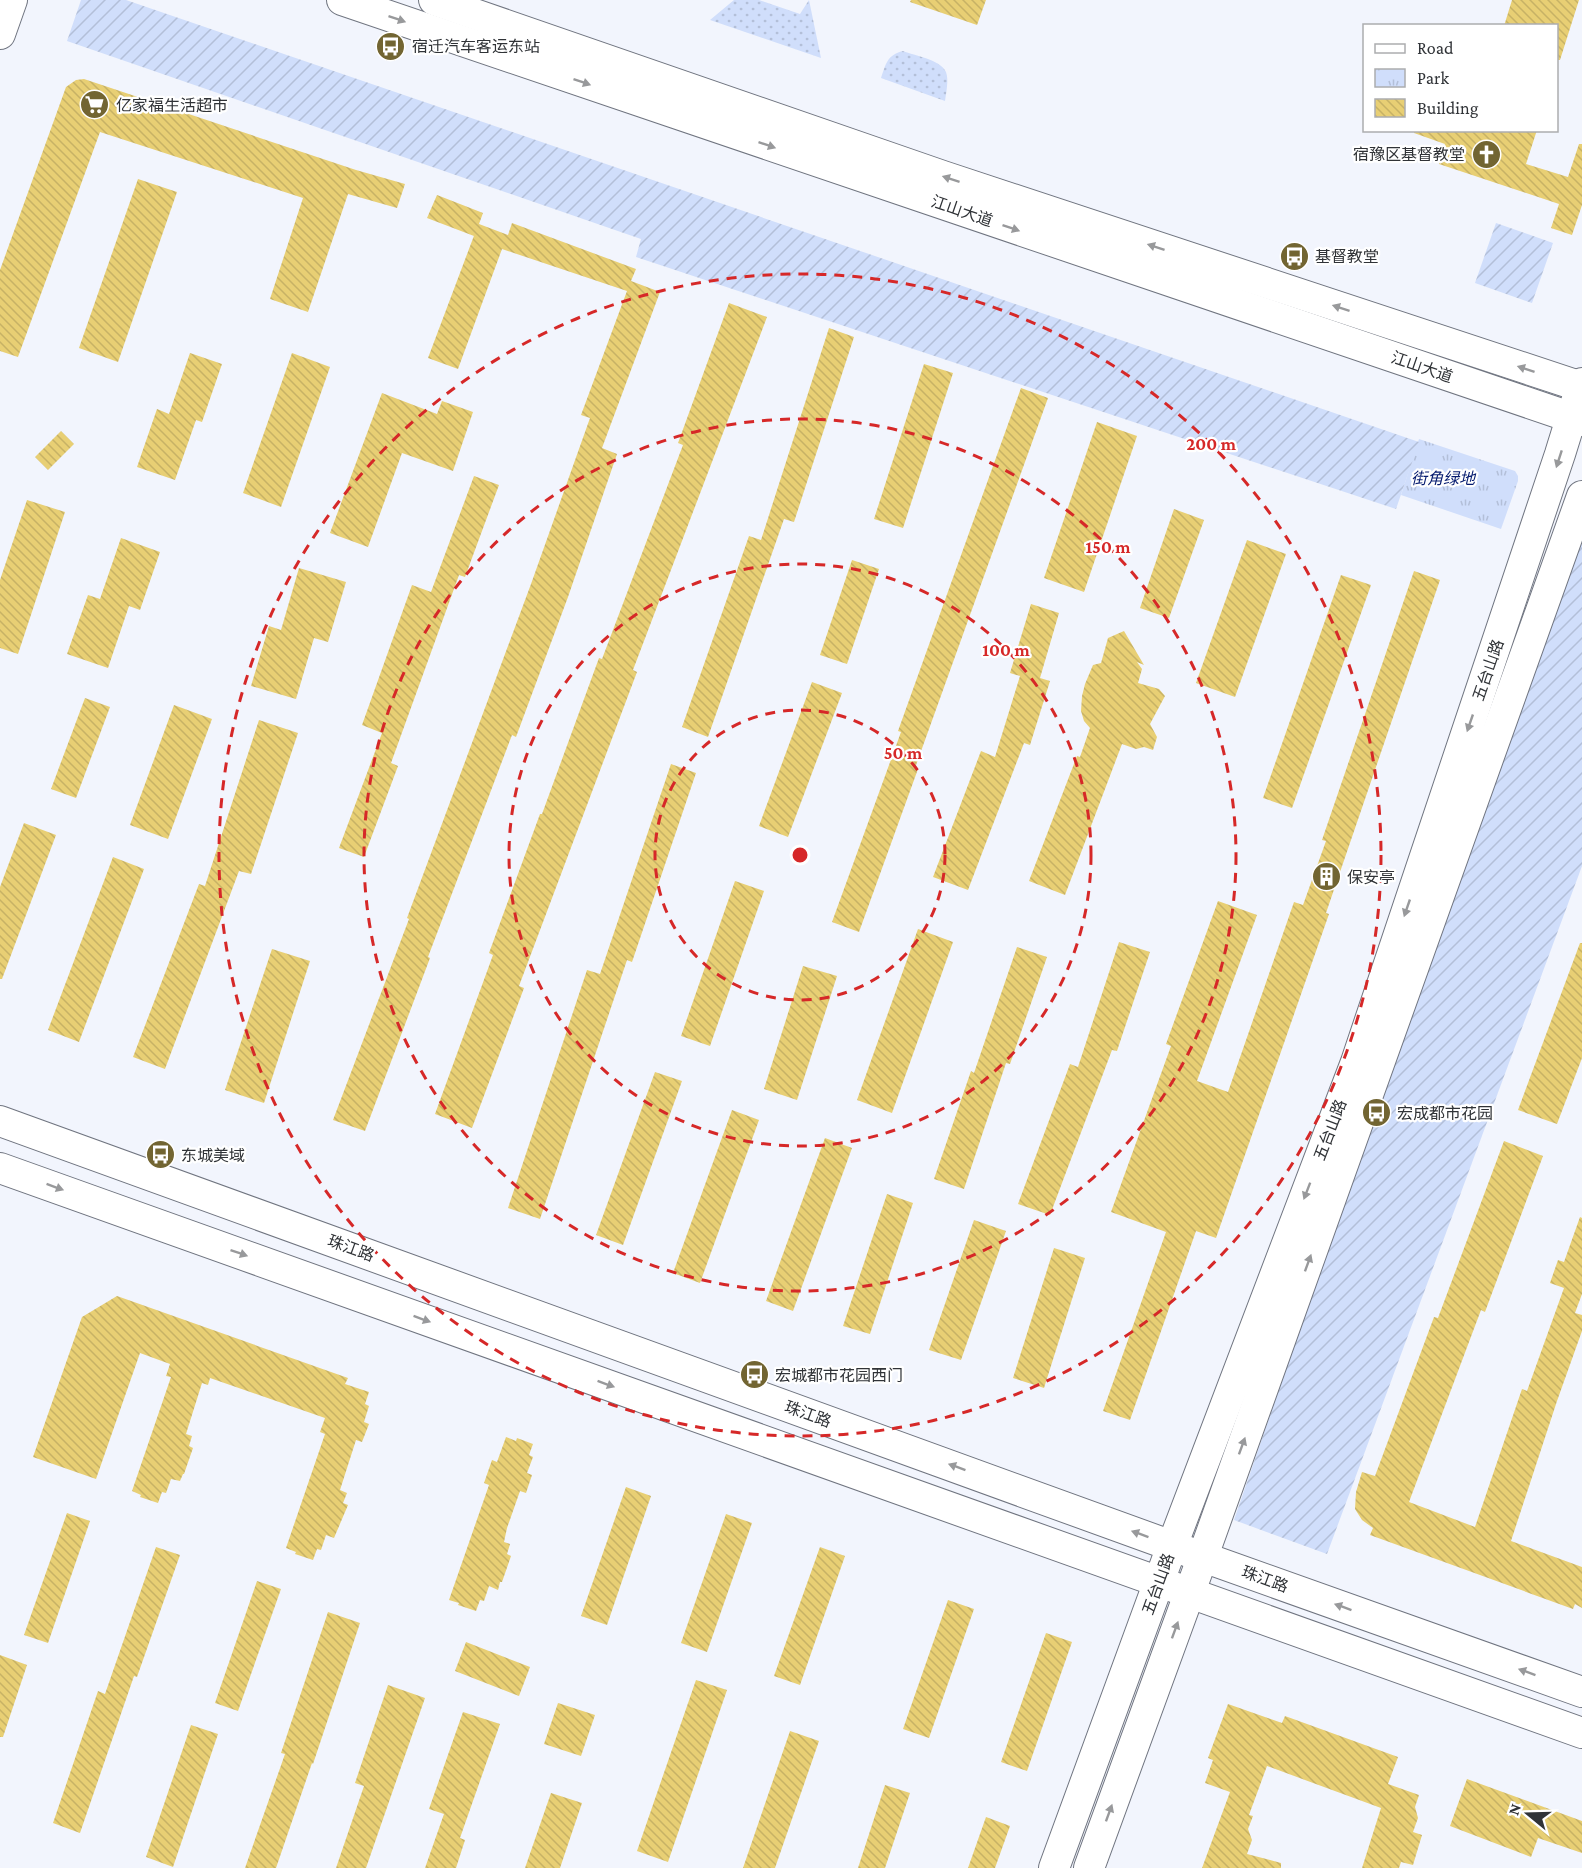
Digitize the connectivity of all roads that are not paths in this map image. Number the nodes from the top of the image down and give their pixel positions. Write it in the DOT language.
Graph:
graph roads {
  1 [pos="12,0"];
  2 [pos="342,0"];
  3 [pos="434,0"];
  4 [pos="0,34"];
  5 [pos="1582,385"];
  6 [pos="1576,420"];
  7 [pos="1582,496"];
  8 [pos="0,1121"];
  9 [pos="0,1168"];
  10 [pos="1172,1546"];
  11 [pos="1203,1557"];
  12 [pos="1159,1581"];
  13 [pos="1189,1592"];
  14 [pos="1582,1692"];
  15 [pos="1582,1732"];
  16 [pos="1054,1868"];
  17 [pos="1089,1868"];
  1 -- 4 [label="main road"];
  2 -- 6 [label="main road, 江山大道, one-way"];
  5 -- 3 [label="main road, 江山大道, one-way"];
  5 -- 6 [label="main road, 五台山路"];
  6 -- 10 [label="main road, 五台山路, one-way"];
  11 -- 7 [label="main road, 五台山路, one-way"];
  10 -- 8 [label="main road, 珠江路, one-way"];
  9 -- 12 [label="main road, one-way"];
  10 -- 11 [label="main road, 珠江路"];
  10 -- 12 [label="main road, 五台山路"];
  11 -- 13 [label="main road, 五台山路"];
  14 -- 11 [label="main road, 珠江路, one-way"];
  12 -- 13 [label="main road"];
  12 -- 16 [label="main road, 五台山路"];
  13 -- 15 [label="main road"];
  17 -- 13 [label="main road, 五台山路, one-way"];
}
